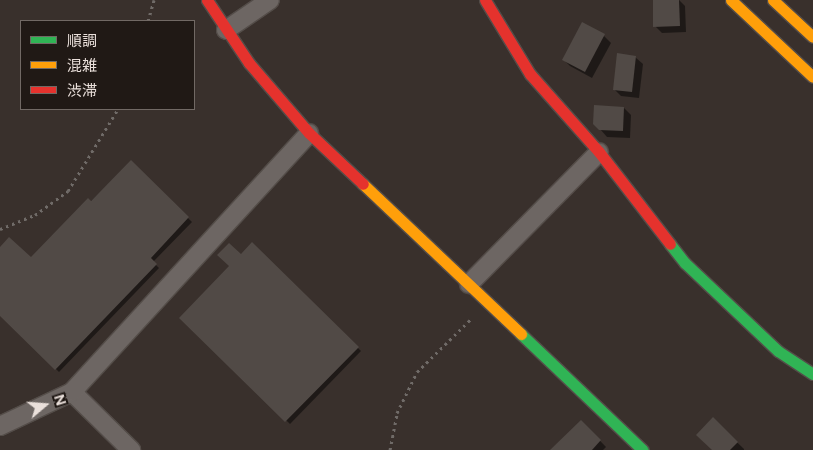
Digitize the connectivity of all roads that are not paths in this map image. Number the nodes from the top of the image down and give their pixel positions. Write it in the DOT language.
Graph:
graph roads {
  1 [pos="207,0"];
  2 [pos="270,0"];
  3 [pos="485,0"];
  4 [pos="731,0"];
  5 [pos="773,0"];
  6 [pos="226,30"];
  7 [pos="813,37"];
  8 [pos="813,78"];
  9 [pos="308,133"];
  10 [pos="599,152"];
  11 [pos="469,284"];
  12 [pos="813,374"];
  13 [pos="72,392"];
  14 [pos="0,426"];
  15 [pos="131,450"];
  16 [pos="643,450"];
  1 -- 6 [label="street"];
  2 -- 6 [label="street"];
  3 -- 10 [label="street"];
  4 -- 8 [label="street"];
  5 -- 7 [label="street"];
  6 -- 9 [label="street"];
  9 -- 11 [label="street"];
  9 -- 13 [label="street"];
  10 -- 11 [label="street"];
  10 -- 12 [label="street"];
  11 -- 16 [label="street"];
  13 -- 14 [label="street"];
  13 -- 15 [label="street"];
}
